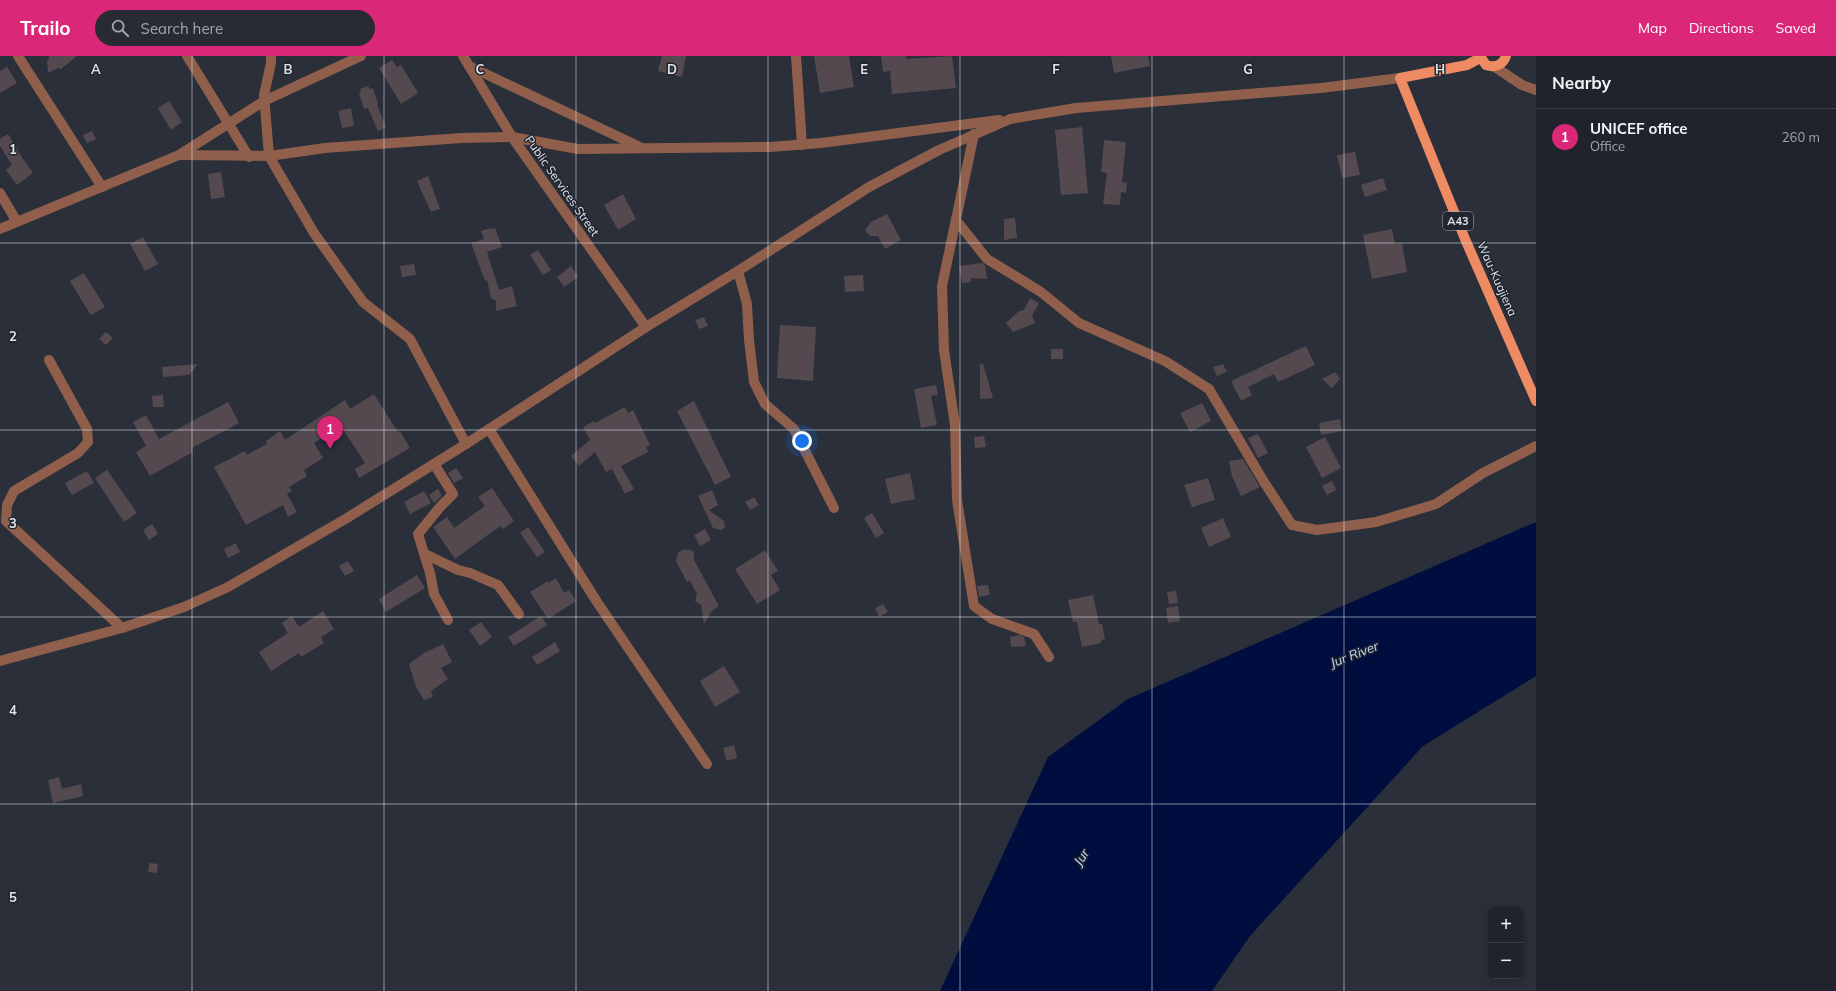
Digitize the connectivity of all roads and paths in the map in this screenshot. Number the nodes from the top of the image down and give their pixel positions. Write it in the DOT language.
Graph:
graph roads {
  1 [pos="18,56"];
  2 [pos="187,56"];
  3 [pos="271,56"];
  4 [pos="361,56"];
  5 [pos="463,56"];
  6 [pos="796,56"];
  7 [pos="1506,56"];
  8 [pos="1480,57"];
  9 [pos="469,66"];
  10 [pos="1495,67"];
  11 [pos="1400,78"];
  12 [pos="1536,90"];
  13 [pos="264,101"];
  14 [pos="1010,119"];
  15 [pos="228,123"];
  16 [pos="974,134"];
  17 [pos="512,137"];
  18 [pos="802,145"];
  19 [pos="643,149"];
  20 [pos="179,155"];
  21 [pos="269,156"];
  22 [pos="249,157"];
  23 [pos="102,188"];
  24 [pos="0,193"];
  25 [pos="956,220"];
  26 [pos="17,222"];
  27 [pos="0,229"];
  28 [pos="738,271"];
  29 [pos="646,326"];
  30 [pos="49,360"];
  31 [pos="1536,401"];
  32 [pos="488,429"];
  33 [pos="466,444"];
  34 [pos="1536,446"];
  35 [pos="434,464"];
  36 [pos="834,508"];
  37 [pos="425,554"];
  38 [pos="519,614"];
  39 [pos="448,620"];
  40 [pos="122,628"];
  41 [pos="1049,657"];
  42 [pos="0,661"];
  43 [pos="707,764"];
  1 -- 23 [label="street"];
  2 -- 15 [label="street"];
  3 -- 13 [label="street"];
  4 -- 13 [label="street"];
  5 -- 9 [label="street, Public Services Street"];
  6 -- 18 [label="street"];
  7 -- 10 [label="main road"];
  8 -- 10 [label="main road"];
  8 -- 11 [label="main road"];
  9 -- 17 [label="street, Public Services Street"];
  9 -- 19 [label="street"];
  10 -- 12 [label="street"];
  11 -- 14 [label="street"];
  11 -- 31 [label="main road, Wau-Kuajiena / A43"];
  13 -- 15 [label="street"];
  13 -- 21 [label="street"];
  14 -- 16 [label="street"];
  14 -- 18 [label="street"];
  15 -- 20 [label="street"];
  15 -- 22 [label="street"];
  16 -- 25 [label="street"];
  16 -- 28 [label="street"];
  17 -- 19 [label="street"];
  17 -- 21 [label="street"];
  17 -- 29 [label="street, Public Services Street"];
  18 -- 19 [label="street"];
  20 -- 22 [label="street"];
  20 -- 23 [label="street"];
  21 -- 22 [label="street"];
  21 -- 33 [label="street"];
  23 -- 26 [label="street"];
  24 -- 26 [label="street"];
  25 -- 34 [label="street"];
  25 -- 41 [label="street"];
  26 -- 27 [label="street"];
  28 -- 29 [label="street"];
  28 -- 36 [label="street"];
  29 -- 32 [label="street"];
  30 -- 40 [label="street"];
  32 -- 33 [label="street"];
  32 -- 43 [label="street"];
  33 -- 35 [label="street"];
  35 -- 37 [label="street"];
  35 -- 40 [label="street"];
  37 -- 38 [label="street"];
  37 -- 39 [label="street"];
  40 -- 42 [label="street"];
}
